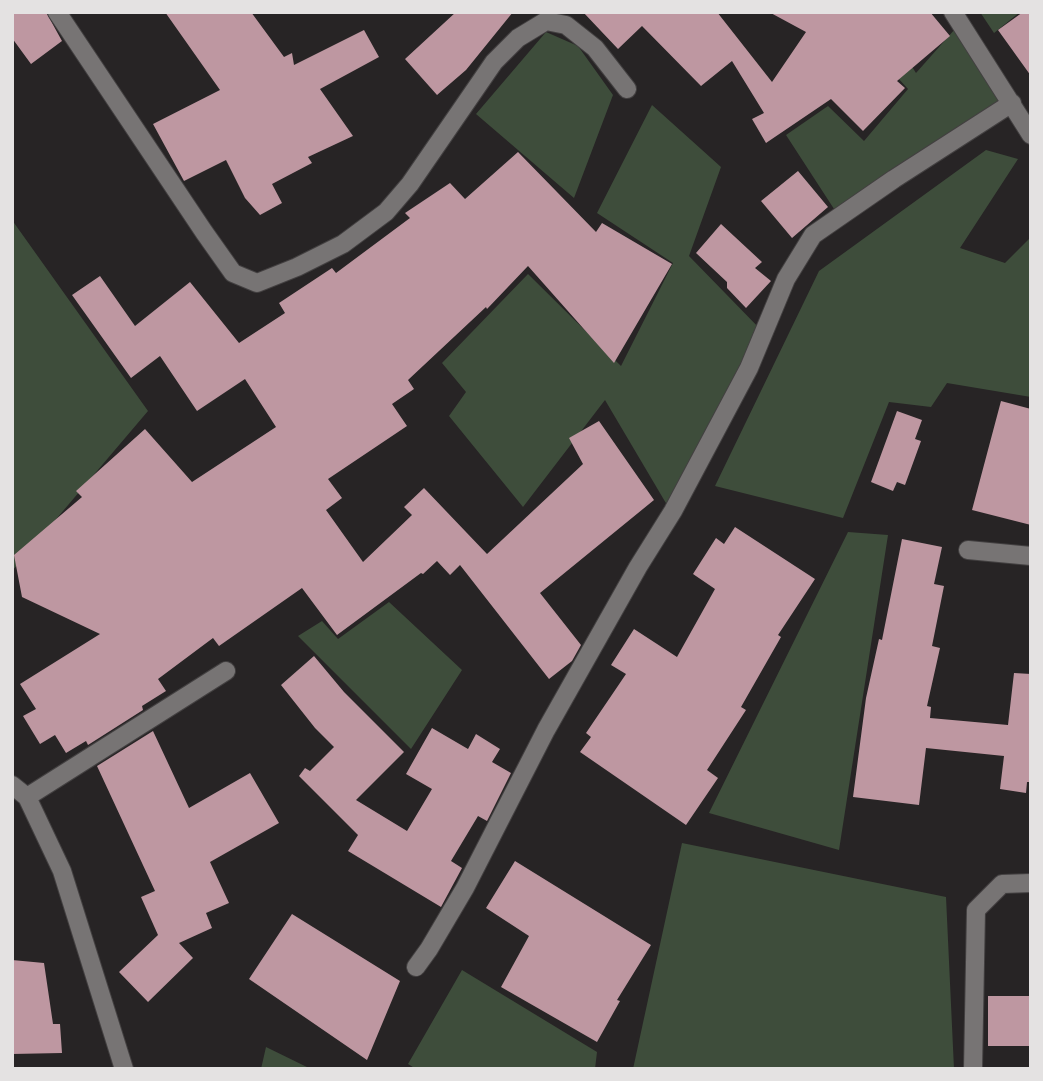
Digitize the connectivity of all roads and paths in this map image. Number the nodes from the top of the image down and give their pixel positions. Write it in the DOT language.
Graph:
graph roads {
  1 [pos="57,12"];
  2 [pos="953,12"];
  3 [pos="627,89"];
  4 [pos="1012,103"];
  5 [pos="1031,135"];
  6 [pos="968,550"];
  7 [pos="1031,556"];
  8 [pos="226,671"];
  9 [pos="12,785"];
  10 [pos="27,797"];
  11 [pos="1031,883"];
  12 [pos="416,967"];
  13 [pos="124,1069"];
  14 [pos="973,1069"];
  1 -- 3 [label="street"];
  2 -- 4 [label="street"];
  4 -- 5 [label="street"];
  4 -- 12 [label="street"];
  6 -- 7 [label="street"];
  8 -- 10 [label="street"];
  9 -- 10 [label="street"];
  10 -- 13 [label="street"];
  11 -- 14 [label="street"];
}
